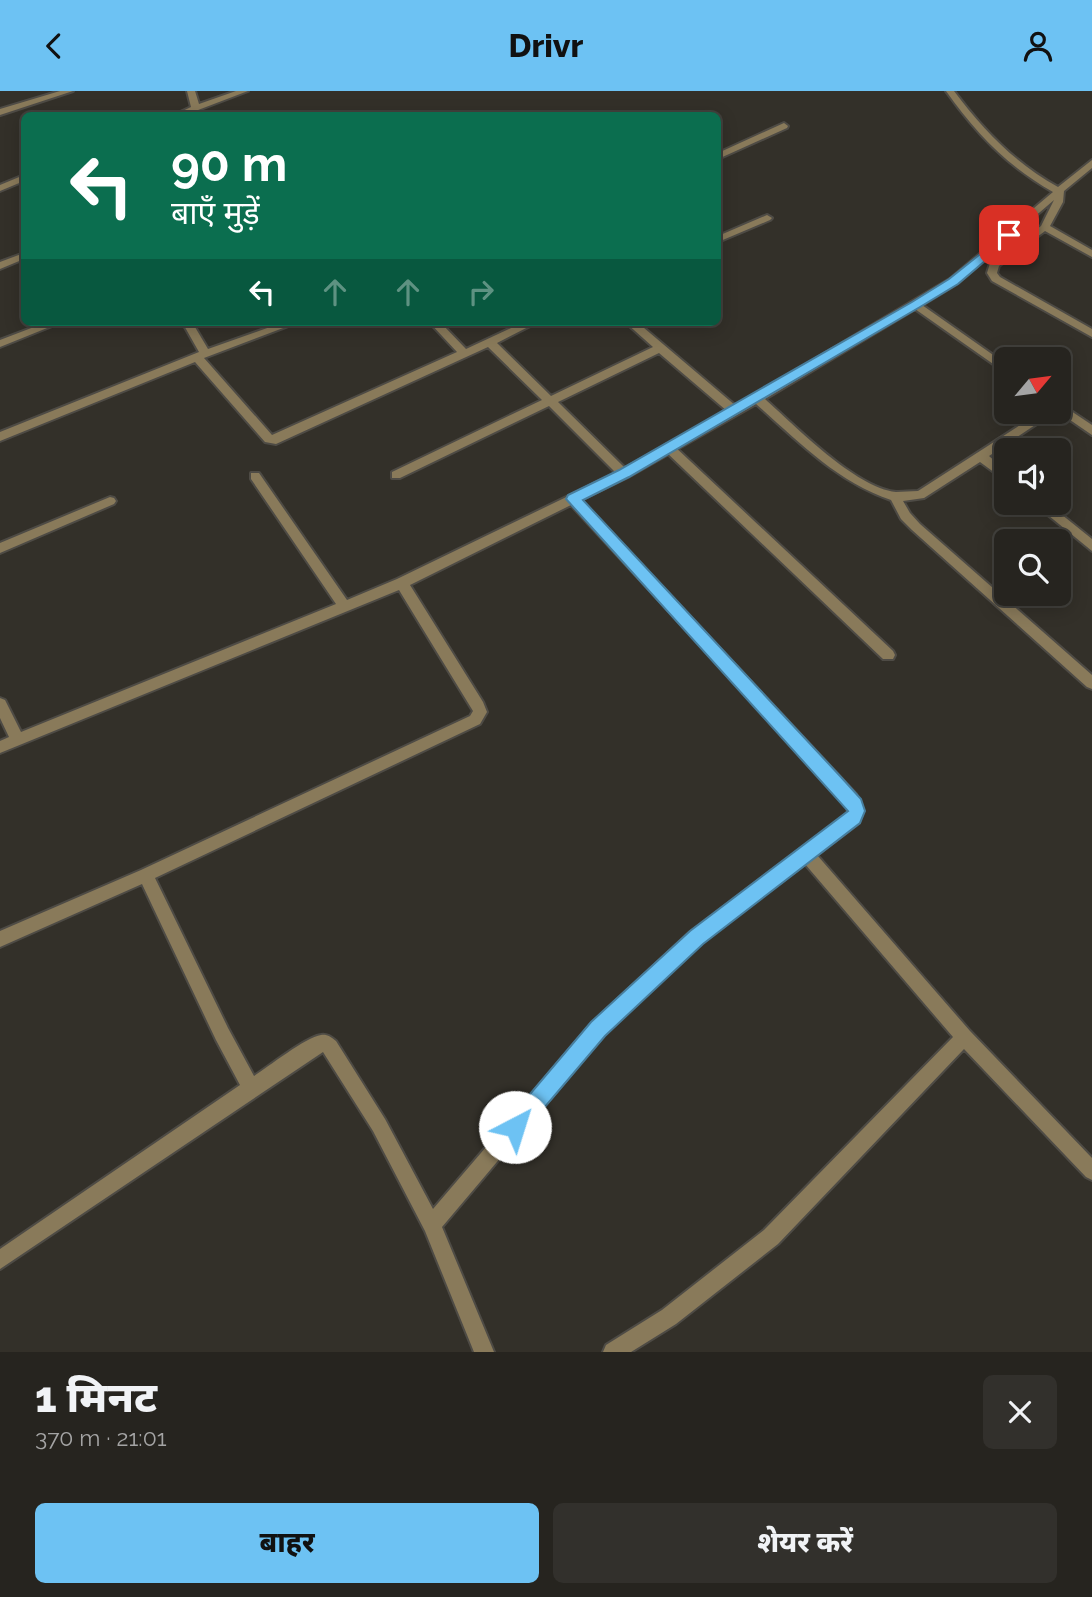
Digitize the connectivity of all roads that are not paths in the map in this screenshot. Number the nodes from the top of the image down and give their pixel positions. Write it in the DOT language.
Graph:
graph roads {
  1 [pos="69,91"];
  2 [pos="191,91"];
  3 [pos="244,91"];
  4 [pos="950,91"];
  5 [pos="196,108"];
  6 [pos="0,112"];
  7 [pos="186,112"];
  8 [pos="784,126"];
  9 [pos="721,155"];
  10 [pos="1092,163"];
  11 [pos="21,179"];
  12 [pos="0,188"];
  13 [pos="1060,192"];
  14 [pos="767,218"];
  15 [pos="1045,227"];
  16 [pos="721,238"];
  17 [pos="1092,254"];
  18 [pos="21,257"];
  19 [pos="0,266"];
  20 [pos="916,305"];
  21 [pos="47,326"];
  22 [pos="189,326"];
  23 [pos="283,326"];
  24 [pos="438,326"];
  25 [pos="524,326"];
  26 [pos="635,326"];
  27 [pos="1092,334"];
  28 [pos="490,342"];
  29 [pos="0,344"];
  30 [pos="660,348"];
  31 [pos="463,352"];
  32 [pos="201,356"];
  33 [pos="994,360"];
  34 [pos="757,398"];
  35 [pos="550,401"];
  36 [pos="735,411"];
  37 [pos="1071,416"];
  38 [pos="1031,424"];
  39 [pos="1092,431"];
  40 [pos="0,437"];
  41 [pos="669,448"];
  42 [pos="981,456"];
  43 [pos="994,467"];
  44 [pos="624,474"];
  45 [pos="396,475"];
  46 [pos="255,476"];
  47 [pos="895,496"];
  48 [pos="573,499"];
  49 [pos="110,501"];
  50 [pos="1054,515"];
  51 [pos="1092,546"];
  52 [pos="0,548"];
  53 [pos="402,583"];
  54 [pos="344,606"];
  55 [pos="888,655"];
  56 [pos="1092,683"];
  57 [pos="0,703"];
  58 [pos="18,740"];
  59 [pos="0,747"];
  60 [pos="806,853"];
  61 [pos="146,875"];
  62 [pos="0,940"];
  63 [pos="964,1037"];
  64 [pos="251,1089"];
  65 [pos="1092,1171"];
  66 [pos="432,1225"];
  67 [pos="0,1260"];
  68 [pos="484,1352"];
  69 [pos="613,1352"];
  1 -- 6 [label="street"];
  2 -- 5 [label="street"];
  3 -- 5 [label="street"];
  4 -- 13 [label="street"];
  5 -- 7 [label="street"];
  8 -- 9 [label="street"];
  10 -- 13 [label="street"];
  11 -- 12 [label="street"];
  13 -- 15 [label="street"];
  13 -- 20 [label="street"];
  14 -- 16 [label="street"];
  15 -- 17 [label="street"];
  15 -- 27 [label="street"];
  18 -- 19 [label="street"];
  20 -- 33 [label="street"];
  20 -- 34 [label="street"];
  21 -- 29 [label="street"];
  22 -- 32 [label="street"];
  23 -- 32 [label="street"];
  24 -- 31 [label="street"];
  25 -- 28 [label="street"];
  26 -- 30 [label="street"];
  28 -- 31 [label="street"];
  28 -- 35 [label="street"];
  30 -- 35 [label="street"];
  30 -- 36 [label="street"];
  31 -- 32 [label="street"];
  32 -- 40 [label="street"];
  34 -- 36 [label="street"];
  34 -- 47 [label="street"];
  35 -- 44 [label="street"];
  35 -- 45 [label="street"];
  36 -- 41 [label="street"];
  37 -- 39 [label="street"];
  38 -- 42 [label="street"];
  41 -- 44 [label="street"];
  41 -- 55 [label="street"];
  42 -- 43 [label="street"];
  42 -- 47 [label="street"];
  44 -- 48 [label="street"];
  46 -- 54 [label="street"];
  47 -- 56 [label="street"];
  48 -- 53 [label="street"];
  48 -- 60 [label="street"];
  49 -- 52 [label="street"];
  50 -- 51 [label="street"];
  53 -- 54 [label="street"];
  53 -- 61 [label="street"];
  54 -- 58 [label="street"];
  57 -- 58 [label="street"];
  58 -- 59 [label="street"];
  60 -- 63 [label="street"];
  60 -- 66 [label="street"];
  61 -- 62 [label="street"];
  61 -- 64 [label="street"];
  63 -- 65 [label="street"];
  63 -- 69 [label="street"];
  64 -- 66 [label="street"];
  64 -- 67 [label="street"];
  66 -- 68 [label="street"];
}
